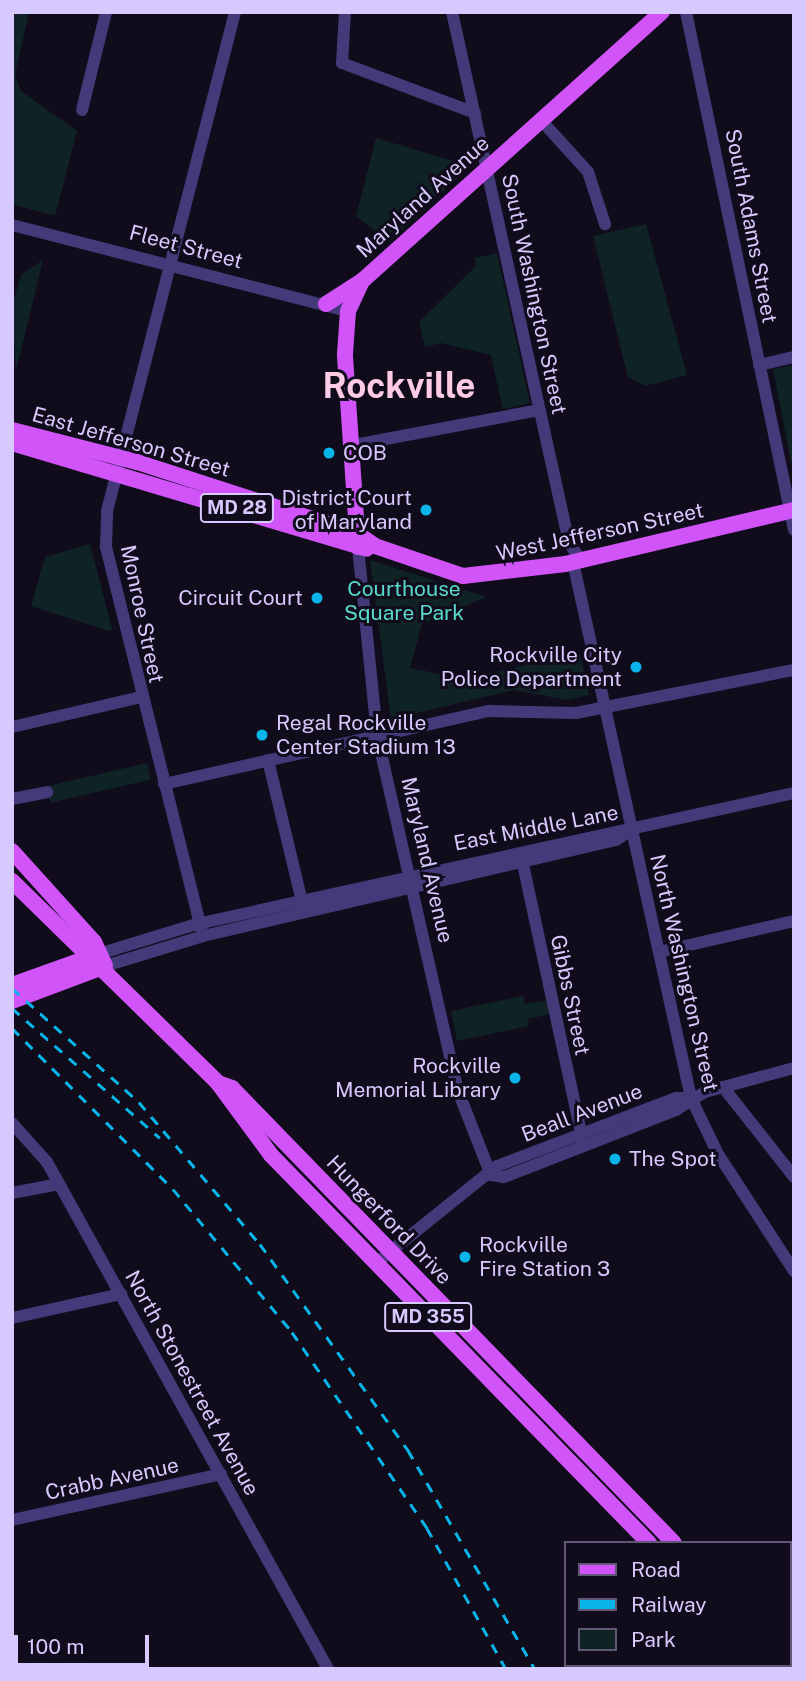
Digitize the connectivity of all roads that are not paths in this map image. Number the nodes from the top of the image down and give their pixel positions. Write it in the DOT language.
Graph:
graph roads {
  1 [pos="106,12"];
  2 [pos="345,12"];
  3 [pos="453,12"];
  4 [pos="662,12"];
  5 [pos="686,12"];
  6 [pos="234,13"];
  7 [pos="82,110"];
  8 [pos="474,113"];
  9 [pos="540,119"];
  10 [pos="487,167"];
  11 [pos="12,225"];
  12 [pos="605,225"];
  13 [pos="174,263"];
  14 [pos="362,281"];
  15 [pos="326,304"];
  16 [pos="348,311"];
  17 [pos="794,357"];
  18 [pos="759,365"];
  19 [pos="540,410"];
  20 [pos="12,430"];
  21 [pos="12,443"];
  22 [pos="354,445"];
  23 [pos="119,463"];
  24 [pos="357,499"];
  25 [pos="792,510"];
  26 [pos="329,524"];
  27 [pos="794,530"];
  28 [pos="358,540"];
  29 [pos="573,562"];
  30 [pos="794,670"];
  31 [pos="141,696"];
  32 [pos="605,707"];
  33 [pos="12,727"];
  34 [pos="377,735"];
  35 [pos="268,760"];
  36 [pos="164,784"];
  37 [pos="47,792"];
  38 [pos="794,793"];
  39 [pos="12,799"];
  40 [pos="632,830"];
  41 [pos="12,851"];
  42 [pos="522,856"];
  43 [pos="12,881"];
  44 [pos="411,881"];
  45 [pos="303,906"];
  46 [pos="794,921"];
  47 [pos="200,930"];
  48 [pos="659,952"];
  49 [pos="85,959"];
  50 [pos="104,960"];
  51 [pos="12,985"];
  52 [pos="12,1001"];
  53 [pos="794,1068"];
  54 [pos="794,1076"];
  55 [pos="218,1083"];
  56 [pos="724,1087"];
  57 [pos="691,1098"];
  58 [pos="12,1123"];
  59 [pos="582,1140"];
  60 [pos="491,1175"];
  61 [pos="794,1177"];
  62 [pos="59,1184"];
  63 [pos="12,1194"];
  64 [pos="389,1250"];
  65 [pos="375,1264"];
  66 [pos="793,1266"];
  67 [pos="121,1294"];
  68 [pos="12,1318"];
  69 [pos="221,1474"];
  70 [pos="12,1520"];
  71 [pos="647,1541"];
  72 [pos="672,1541"];
  73 [pos="328,1669"];
  1 -- 7 [label="street"];
  2 -- 8 [label="street"];
  3 -- 8 [label="street, South Washington Street"];
  4 -- 9 [label="main road, Maryland Avenue"];
  5 -- 18 [label="street, South Adams Street"];
  6 -- 13 [label="street, Monroe Street"];
  8 -- 10 [label="street, South Washington Street"];
  9 -- 10 [label="main road, Maryland Avenue"];
  9 -- 12 [label="street"];
  10 -- 14 [label="main road, Maryland Avenue"];
  10 -- 19 [label="street, South Washington Street"];
  11 -- 13 [label="street, Fleet Street"];
  13 -- 15 [label="street, Fleet Street"];
  13 -- 23 [label="street, Monroe Street"];
  14 -- 15 [label="main road"];
  14 -- 16 [label="main road, Maryland Avenue"];
  15 -- 16 [label="street, Fleet Street"];
  16 -- 22 [label="main road, Maryland Avenue"];
  17 -- 18 [label="street"];
  18 -- 25 [label="street, South Adams Street"];
  19 -- 22 [label="street"];
  19 -- 29 [label="street, South Washington Street"];
  20 -- 23 [label="main road, East Jefferson Street / MD 28"];
  21 -- 23 [label="main road, East Jefferson Street / MD 28"];
  22 -- 24 [label="main road, Maryland Avenue"];
  23 -- 26 [label="main road, East Jefferson Street / MD 28"];
  23 -- 28 [label="main road, East Jefferson Street / MD 28"];
  23 -- 31 [label="street, Monroe Street"];
  24 -- 26 [label="main road"];
  24 -- 28 [label="main road, Maryland Avenue"];
  25 -- 27 [label="street, South Adams Street"];
  25 -- 29 [label="main road, West Jefferson Street / MD 28"];
  26 -- 28 [label="main road, East Jefferson Street / MD 28"];
  28 -- 29 [label="main road, West Jefferson Street / MD 28"];
  28 -- 34 [label="street, Maryland Avenue"];
  29 -- 32 [label="street, South Washington Street"];
  30 -- 32 [label="street"];
  31 -- 33 [label="street"];
  31 -- 36 [label="street, Monroe Street"];
  32 -- 34 [label="street"];
  32 -- 40 [label="street, North Washington Street"];
  34 -- 35 [label="street"];
  34 -- 44 [label="street, Maryland Avenue"];
  35 -- 36 [label="street"];
  35 -- 45 [label="street"];
  36 -- 47 [label="street, Monroe Street"];
  37 -- 39 [label="street"];
  38 -- 40 [label="street, East Middle Lane"];
  40 -- 42 [label="street, East Middle Lane"];
  40 -- 48 [label="street, North Washington Street"];
  41 -- 50 [label="main road, MD 355"];
  42 -- 44 [label="street, East Middle Lane"];
  42 -- 59 [label="street, Gibbs Street"];
  43 -- 49 [label="main road, MD 355"];
  44 -- 45 [label="street, East Middle Lane"];
  44 -- 60 [label="street, Maryland Avenue"];
  45 -- 47 [label="street, East Middle Lane"];
  46 -- 48 [label="street"];
  47 -- 50 [label="street, East Middle Lane"];
  48 -- 57 [label="street, North Washington Street"];
  49 -- 50 [label="main road, Hungerford Drive / MD 355"];
  49 -- 51 [label="main road"];
  50 -- 52 [label="main road"];
  50 -- 55 [label="main road, Hungerford Drive / MD 355"];
  53 -- 56 [label="street, Beall Avenue"];
  54 -- 56 [label="street, Beall Avenue"];
  55 -- 64 [label="main road, Hungerford Drive / MD 355"];
  55 -- 65 [label="main road, Hungerford Drive / MD 355"];
  56 -- 57 [label="street, Beall Avenue"];
  56 -- 61 [label="street, North Washington Street"];
  57 -- 59 [label="street, Beall Avenue"];
  57 -- 66 [label="street, North Washington Street"];
  58 -- 62 [label="street, North Stonestreet Avenue"];
  59 -- 60 [label="street, Beall Avenue"];
  60 -- 64 [label="street, Beall Avenue"];
  62 -- 63 [label="street"];
  62 -- 67 [label="street, North Stonestreet Avenue"];
  64 -- 65 [label="street, Beall Avenue"];
  64 -- 72 [label="main road, Hungerford Drive / MD 355"];
  65 -- 71 [label="main road, Hungerford Drive / MD 355"];
  67 -- 68 [label="street"];
  67 -- 69 [label="street, North Stonestreet Avenue"];
  69 -- 70 [label="street, Crabb Avenue"];
  69 -- 73 [label="street, North Stonestreet Avenue"];
}
